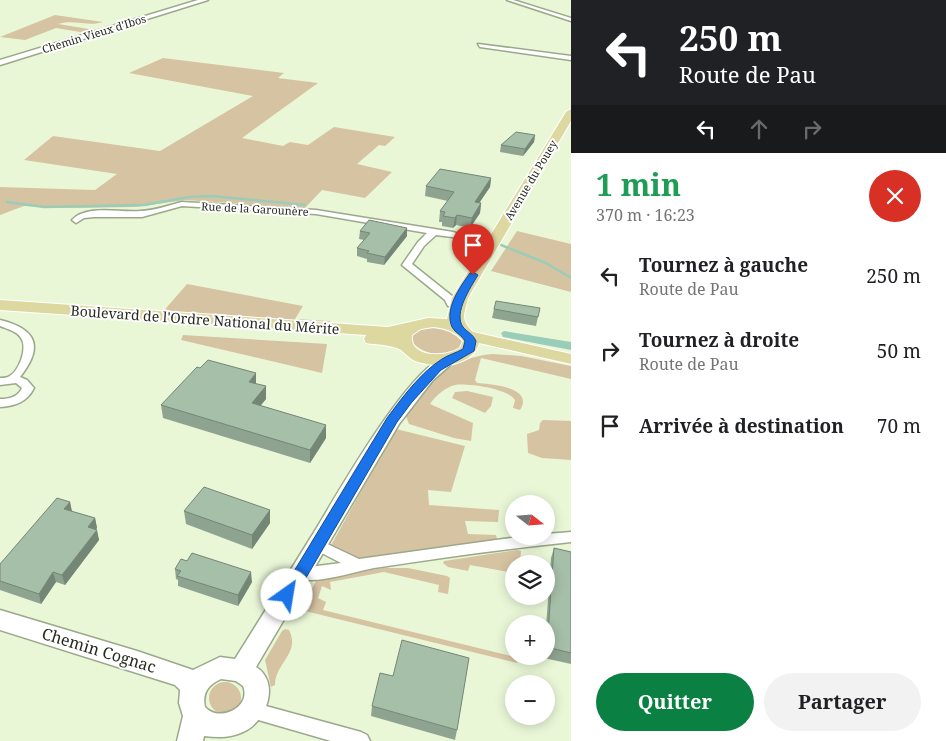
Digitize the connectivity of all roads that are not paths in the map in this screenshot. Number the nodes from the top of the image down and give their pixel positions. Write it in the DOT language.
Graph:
graph roads {
  1 [pos="200,0"];
  2 [pos="205,0"];
  3 [pos="509,0"];
  4 [pos="188,6"];
  5 [pos="571,20"];
  6 [pos="480,45"];
  7 [pos="571,58"];
  8 [pos="0,63"];
  9 [pos="571,112"];
  10 [pos="76,220"];
  11 [pos="434,232"];
  12 [pos="491,247"];
  13 [pos="456,301"];
  14 [pos="0,305"];
  15 [pos="0,312"];
  16 [pos="433,322"];
  17 [pos="0,323"];
  18 [pos="409,328"];
  19 [pos="465,338"];
  20 [pos="407,347"];
  21 [pos="422,357"];
  22 [pos="571,359"];
  23 [pos="448,360"];
  24 [pos="427,377"];
  25 [pos="13,379"];
  26 [pos="0,382"];
  27 [pos="0,403"];
  28 [pos="571,537"];
  29 [pos="319,545"];
  30 [pos="357,565"];
  31 [pos="300,574"];
  32 [pos="0,620"];
  33 [pos="241,671"];
  34 [pos="194,687"];
  35 [pos="255,711"];
  36 [pos="196,716"];
  37 [pos="219,735"];
  38 [pos="190,741"];
  39 [pos="361,741"];
  1 -- 4 [label="street, Chemin Vieux d'Ibos"];
  2 -- 4 [label="street, Chemin Vieux d'Ibos"];
  3 -- 5 [label="street"];
  4 -- 8 [label="street, Chemin Vieux d'Ibos"];
  6 -- 7 [label="street"];
  9 -- 12 [label="main road, Avenue du Pouey"];
  10 -- 11 [label="street, Rue de la Garounère"];
  11 -- 12 [label="street, Rue de la Garounère"];
  11 -- 13 [label="street"];
  12 -- 13 [label="main road, Avenue du Pouey"];
  13 -- 16 [label="main road"];
  13 -- 19 [label="main road"];
  14 -- 18 [label="main road, Boulevard de l'Ordre National du Mérite"];
  15 -- 20 [label="main road, Boulevard de l'Ordre National du Mérite"];
  16 -- 18 [label="main road, Boulevard de l'Ordre National du Mérite"];
  16 -- 19 [label="main road"];
  17 -- 25 [label="street"];
  18 -- 20 [label="main road"];
  19 -- 22 [label="main road"];
  19 -- 23 [label="main road"];
  20 -- 21 [label="main road, Boulevard de l'Ordre National du Mérite"];
  21 -- 23 [label="main road"];
  21 -- 24 [label="street"];
  23 -- 24 [label="street"];
  24 -- 29 [label="street"];
  25 -- 26 [label="street"];
  25 -- 27 [label="street"];
  28 -- 30 [label="street"];
  29 -- 30 [label="street"];
  29 -- 31 [label="street"];
  30 -- 31 [label="street"];
  31 -- 33 [label="street"];
  32 -- 34 [label="street, Chemin Cognac"];
  33 -- 34 [label="street"];
  33 -- 35 [label="street"];
  34 -- 36 [label="street"];
  35 -- 37 [label="street"];
  35 -- 39 [label="street"];
  36 -- 37 [label="street"];
  36 -- 38 [label="main road"];
}
